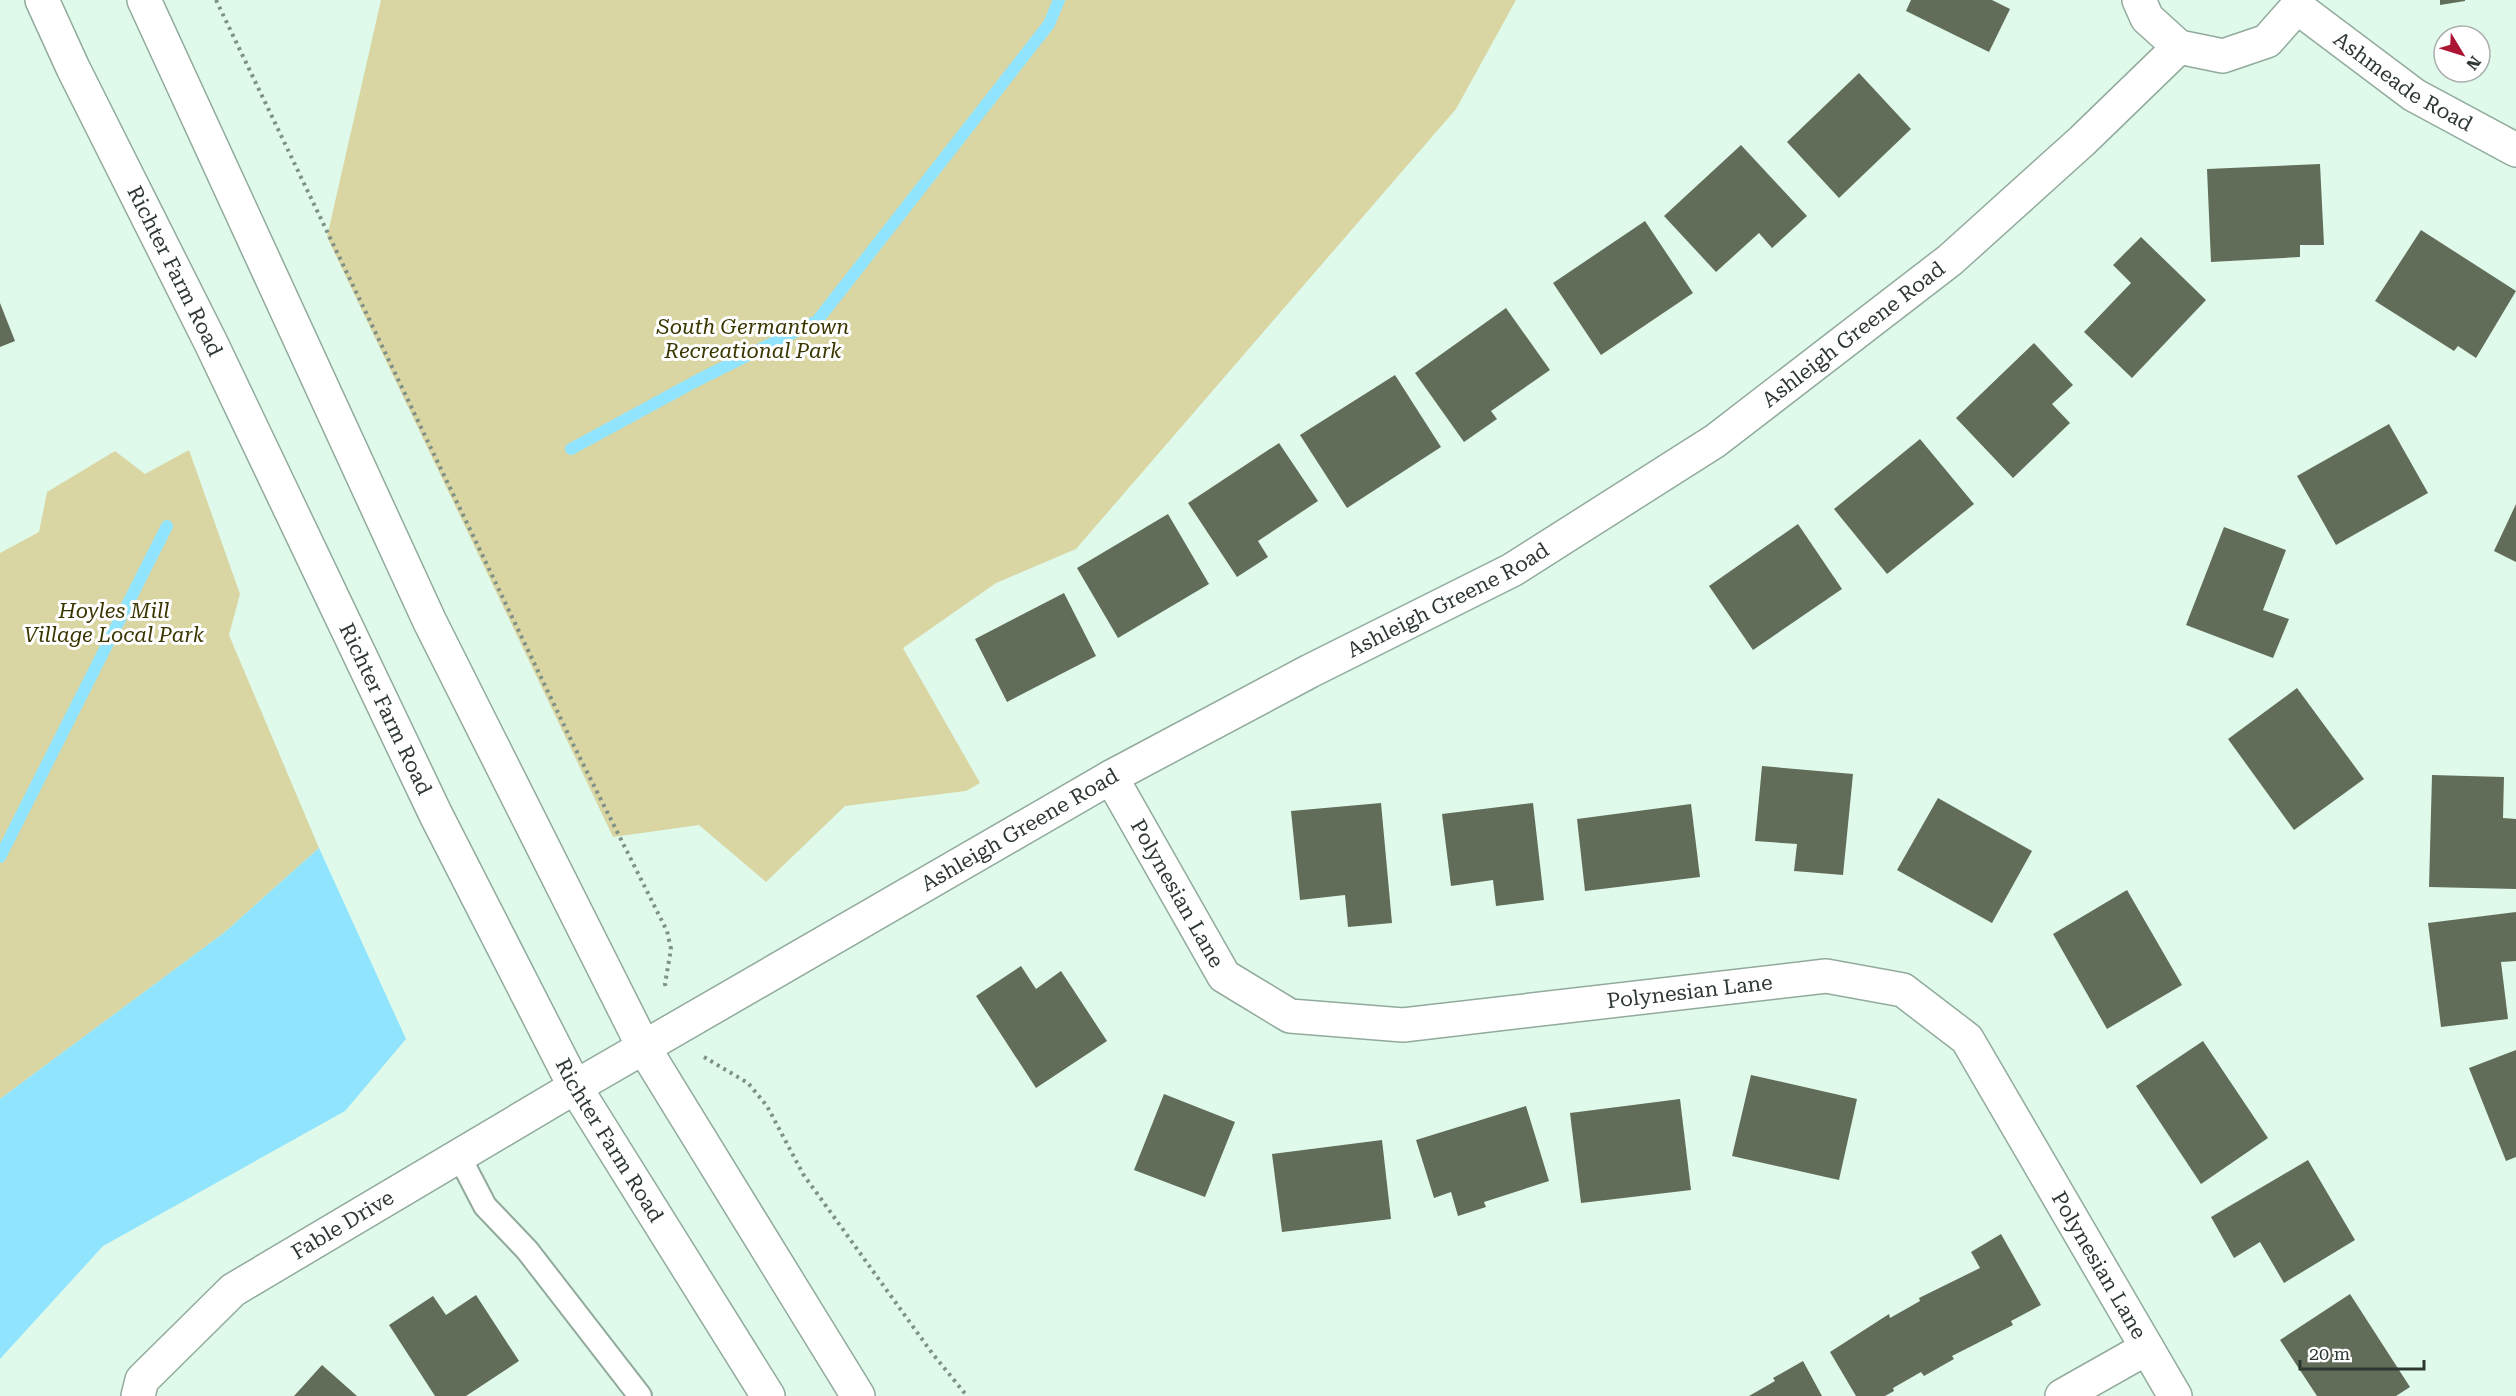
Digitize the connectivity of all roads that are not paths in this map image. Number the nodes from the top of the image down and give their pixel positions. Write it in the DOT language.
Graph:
graph roads {
  1 [pos="42,0"];
  2 [pos="144,0"];
  3 [pos="2139,0"];
  4 [pos="2298,4"];
  5 [pos="2179,46"];
  6 [pos="2516,150"];
  7 [pos="1111,777"];
  8 [pos="644,1048"];
  9 [pos="575,1088"];
  10 [pos="459,1156"];
  11 [pos="2147,1348"];
  12 [pos="138,1396"];
  13 [pos="640,1396"];
  14 [pos="768,1396"];
  15 [pos="858,1396"];
  16 [pos="2061,1396"];
  17 [pos="2175,1396"];
  1 -- 9 [label="street, Richter Farm Road"];
  2 -- 8 [label="street"];
  3 -- 5 [label="street"];
  4 -- 5 [label="street"];
  4 -- 6 [label="street, Ashmeade Road"];
  5 -- 7 [label="street, Ashleigh Greene Road"];
  7 -- 8 [label="street, Ashleigh Greene Road"];
  7 -- 11 [label="street, Polynesian Lane"];
  8 -- 9 [label="street, Ashleigh Greene Road"];
  8 -- 15 [label="street"];
  9 -- 10 [label="street, Fable Drive"];
  9 -- 14 [label="street, Richter Farm Road"];
  10 -- 12 [label="street, Fable Drive"];
  10 -- 13 [label="lane"];
  11 -- 16 [label="street"];
  11 -- 17 [label="street, Polynesian Lane"];
}
